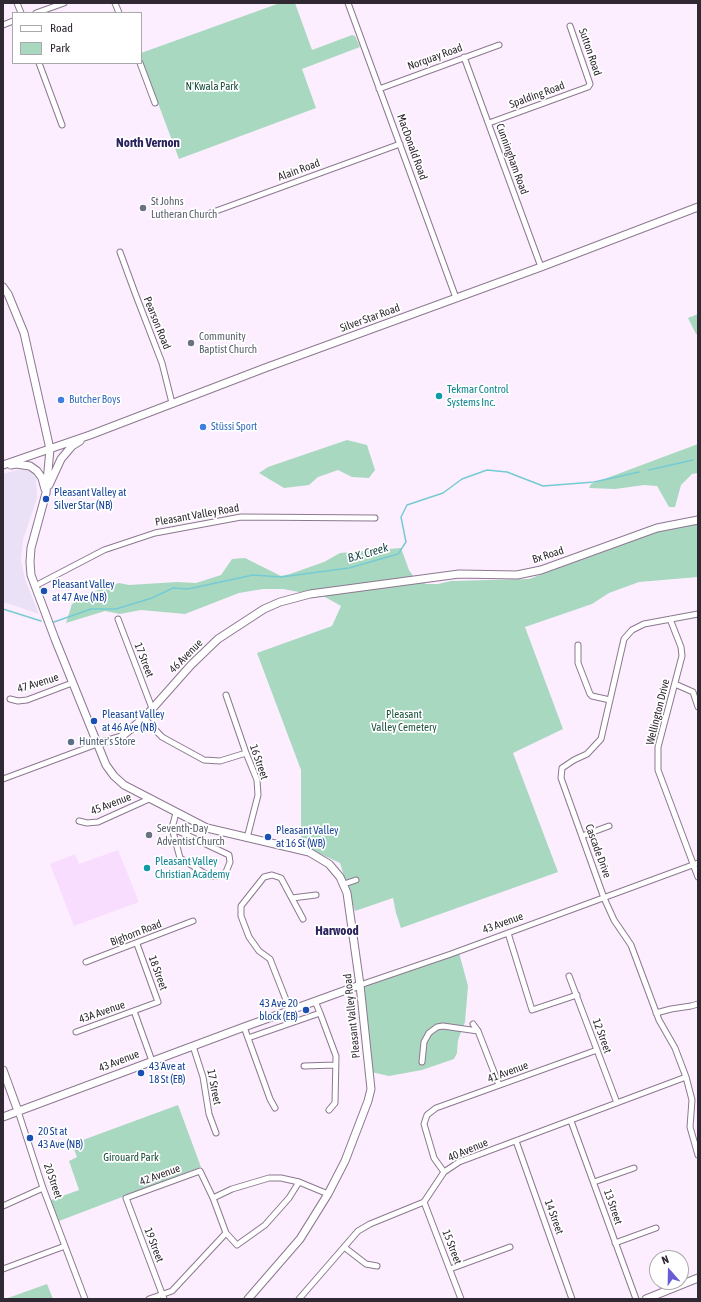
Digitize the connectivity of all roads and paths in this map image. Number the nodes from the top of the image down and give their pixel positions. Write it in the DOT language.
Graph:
graph roads {
  1 [pos="64,3"];
  2 [pos="348,3"];
  3 [pos="39,12"];
  4 [pos="570,26"];
  5 [pos="498,46"];
  6 [pos="464,57"];
  7 [pos="39,64"];
  8 [pos="140,64"];
  9 [pos="590,84"];
  10 [pos="380,89"];
  11 [pos="155,103"];
  12 [pos="489,123"];
  13 [pos="62,125"];
  14 [pos="400,144"];
  15 [pos="698,207"];
  16 [pos="205,215"];
  17 [pos="120,252"];
  18 [pos="541,267"];
  19 [pos="3,287"];
  20 [pos="456,298"];
  21 [pos="172,403"];
  22 [pos="90,434"];
  23 [pos="50,448"];
  24 [pos="3,466"];
  25 [pos="46,493"];
  26 [pos="375,518"];
  27 [pos="698,520"];
  28 [pos="400,582"];
  29 [pos="35,586"];
  30 [pos="698,614"];
  31 [pos="118,619"];
  32 [pos="670,620"];
  33 [pos="578,645"];
  34 [pos="72,683"];
  35 [pos="675,684"];
  36 [pos="226,695"];
  37 [pos="10,699"];
  38 [pos="610,700"];
  39 [pos="698,707"];
  40 [pos="152,708"];
  41 [pos="144,718"];
  42 [pos="97,744"];
  43 [pos="246,753"];
  44 [pos="3,779"];
  45 [pos="149,799"];
  46 [pos="176,813"];
  47 [pos="79,821"];
  48 [pos="609,826"];
  49 [pos="172,828"];
  50 [pos="582,836"];
  51 [pos="247,838"];
  52 [pos="696,864"];
  53 [pos="698,877"];
  54 [pos="356,880"];
  55 [pos="344,884"];
  56 [pos="316,895"];
  57 [pos="292,898"];
  58 [pos="604,898"];
  59 [pos="303,919"];
  60 [pos="193,921"];
  61 [pos="508,933"];
  62 [pos="137,944"];
  63 [pos="86,962"];
  64 [pos="569,976"];
  65 [pos="360,985"];
  66 [pos="577,995"];
  67 [pos="314,1001"];
  68 [pos="698,1004"];
  69 [pos="290,1010"];
  70 [pos="134,1012"];
  71 [pos="320,1013"];
  72 [pos="656,1014"];
  73 [pos="473,1024"];
  74 [pos="244,1027"];
  75 [pos="478,1031"];
  76 [pos="76,1032"];
  77 [pos="248,1038"];
  78 [pos="193,1046"];
  79 [pos="597,1050"];
  80 [pos="152,1061"];
  81 [pos="422,1062"];
  82 [pos="335,1065"];
  83 [pos="304,1066"];
  84 [pos="3,1070"];
  85 [pos="686,1077"];
  86 [pos="499,1086"];
  87 [pos="617,1103"];
  88 [pos="275,1108"];
  89 [pos="330,1110"];
  90 [pos="18,1111"];
  91 [pos="3,1117"];
  92 [pos="571,1121"];
  93 [pos="216,1133"];
  94 [pos="516,1141"];
  95 [pos="698,1155"];
  96 [pos="634,1168"];
  97 [pos="444,1172"];
  98 [pos="299,1182"];
  99 [pos="594,1182"];
  100 [pos="43,1188"];
  101 [pos="328,1194"];
  102 [pos="126,1198"];
  103 [pos="213,1198"];
  104 [pos="424,1202"];
  105 [pos="3,1206"];
  106 [pos="656,1228"];
  107 [pos="226,1233"];
  108 [pos="615,1243"];
  109 [pos="65,1246"];
  110 [pos="510,1246"];
  111 [pos="344,1247"];
  112 [pos="377,1266"];
  113 [pos="3,1269"];
  114 [pos="450,1269"];
  115 [pos="698,1278"];
  116 [pos="163,1297"];
  117 [pos="85,1299"];
  118 [pos="149,1299"];
  119 [pos="248,1299"];
  120 [pos="299,1299"];
  121 [pos="461,1299"];
  122 [pos="572,1299"];
  123 [pos="636,1299"];
  124 [pos="646,1299"];
  1 -- 3 [label="street"];
  2 -- 10 [label="street, MacDonald Road"];
  4 -- 9 [label="street, Sutton Road"];
  5 -- 6 [label="street, Norquay Road"];
  6 -- 10 [label="street, Norquay Road"];
  6 -- 12 [label="street, Cunningham Road"];
  7 -- 13 [label="street"];
  8 -- 11 [label="street"];
  9 -- 12 [label="street, Spalding Road"];
  10 -- 14 [label="street, MacDonald Road"];
  12 -- 18 [label="street, Cunningham Road"];
  14 -- 16 [label="street, Alain Road"];
  14 -- 20 [label="street, MacDonald Road"];
  15 -- 18 [label="street, Silver Star Road"];
  17 -- 21 [label="street, Pearson Road"];
  18 -- 20 [label="street, Silver Star Road"];
  19 -- 23 [label="street, Pleasant Valley Road"];
  20 -- 21 [label="street, Silver Star Road"];
  21 -- 22 [label="street, Silver Star Road"];
  22 -- 23 [label="street, Silver Star Road"];
  22 -- 25 [label="street"];
  23 -- 24 [label="street, Silver Star Road"];
  23 -- 25 [label="street, Pleasant Valley Road"];
  24 -- 25 [label="street"];
  25 -- 29 [label="street, Pleasant Valley Road"];
  26 -- 29 [label="street, Pleasant Valley Road"];
  27 -- 28 [label="street, Bx Road"];
  28 -- 40 [label="street, 46 Avenue"];
  29 -- 34 [label="street, Pleasant Valley Road"];
  30 -- 32 [label="street, Cascade Drive"];
  31 -- 40 [label="street, 17 Street"];
  32 -- 35 [label="street, Wellington Drive"];
  32 -- 38 [label="street, Cascade Drive"];
  33 -- 38 [label="street"];
  34 -- 37 [label="street, 47 Avenue"];
  34 -- 42 [label="street, Pleasant Valley Road"];
  35 -- 39 [label="street"];
  35 -- 52 [label="street, Wellington Drive"];
  36 -- 43 [label="street, 16 Street"];
  38 -- 50 [label="street, Cascade Drive"];
  40 -- 41 [label="street, 46 Avenue"];
  41 -- 42 [label="street, 46 Avenue"];
  41 -- 43 [label="street"];
  42 -- 44 [label="street, 46 Avenue"];
  42 -- 45 [label="street, Pleasant Valley Road"];
  43 -- 51 [label="street, 16 Street"];
  45 -- 46 [label="street, Pleasant Valley Road"];
  45 -- 47 [label="street, 45 Avenue"];
  46 -- 49 [label="street"];
  46 -- 51 [label="street, Pleasant Valley Road"];
  48 -- 50 [label="street"];
  49 -- 49 [label="street"];
  50 -- 58 [label="street, Cascade Drive"];
  51 -- 55 [label="street, Pleasant Valley Road"];
  52 -- 53 [label="street, Wellington Drive"];
  52 -- 58 [label="street, 43 Avenue"];
  54 -- 55 [label="street"];
  55 -- 65 [label="street, Pleasant Valley Road"];
  56 -- 57 [label="street"];
  57 -- 59 [label="street"];
  57 -- 69 [label="street"];
  58 -- 61 [label="street, 43 Avenue"];
  58 -- 72 [label="street, Cascade Drive"];
  60 -- 62 [label="street, Bighorn Road"];
  61 -- 65 [label="street, 43 Avenue"];
  61 -- 66 [label="street"];
  62 -- 63 [label="street, Bighorn Road"];
  62 -- 70 [label="street, 18 Street"];
  64 -- 66 [label="street, 12 Street"];
  65 -- 67 [label="street, 43 Avenue"];
  65 -- 101 [label="street, Pleasant Valley Road"];
  66 -- 79 [label="street, 12 Street"];
  67 -- 69 [label="street, 43 Avenue"];
  67 -- 71 [label="street"];
  68 -- 72 [label="street"];
  69 -- 74 [label="street, 43 Avenue"];
  70 -- 76 [label="street, 43A Avenue"];
  70 -- 80 [label="street"];
  71 -- 77 [label="street"];
  71 -- 82 [label="street"];
  72 -- 85 [label="street, Cascade Drive"];
  73 -- 75 [label="street"];
  74 -- 77 [label="street"];
  74 -- 78 [label="street, 43 Avenue"];
  75 -- 81 [label="street"];
  75 -- 86 [label="street"];
  77 -- 88 [label="street"];
  78 -- 80 [label="street, 43 Avenue"];
  78 -- 93 [label="street, 17 Street"];
  79 -- 86 [label="street, 41 Avenue"];
  79 -- 87 [label="street, 12 Street"];
  80 -- 90 [label="street, 43 Avenue"];
  82 -- 83 [label="street"];
  82 -- 89 [label="street"];
  84 -- 90 [label="street, 20 Street"];
  85 -- 87 [label="street, 40 Avenue"];
  85 -- 95 [label="street, Cascade Drive"];
  86 -- 97 [label="street, 41 Avenue"];
  87 -- 92 [label="street, 40 Avenue"];
  90 -- 91 [label="street, 43 Avenue"];
  90 -- 100 [label="street, 20 Street"];
  92 -- 94 [label="street, 40 Avenue"];
  92 -- 99 [label="street, 13 Street"];
  94 -- 97 [label="street, 40 Avenue"];
  94 -- 122 [label="street, 14 Street"];
  96 -- 99 [label="street"];
  97 -- 104 [label="street, 40 Avenue"];
  98 -- 101 [label="street"];
  98 -- 103 [label="street"];
  98 -- 107 [label="street"];
  99 -- 108 [label="street, 13 Street"];
  100 -- 105 [label="street"];
  100 -- 109 [label="street, 20 Street"];
  101 -- 119 [label="street, Pleasant Valley Road"];
  102 -- 103 [label="street, 42 Avenue"];
  102 -- 116 [label="street, 19 Street"];
  103 -- 107 [label="street"];
  104 -- 111 [label="street"];
  104 -- 114 [label="street, 15 Street"];
  106 -- 108 [label="street"];
  107 -- 116 [label="street"];
  108 -- 123 [label="street, 13 Street"];
  109 -- 113 [label="street"];
  109 -- 117 [label="street, 20 Street"];
  110 -- 114 [label="street"];
  111 -- 112 [label="street"];
  111 -- 120 [label="street"];
  114 -- 121 [label="street, 15 Street"];
  115 -- 124 [label="street"];
  116 -- 118 [label="street"];
}
